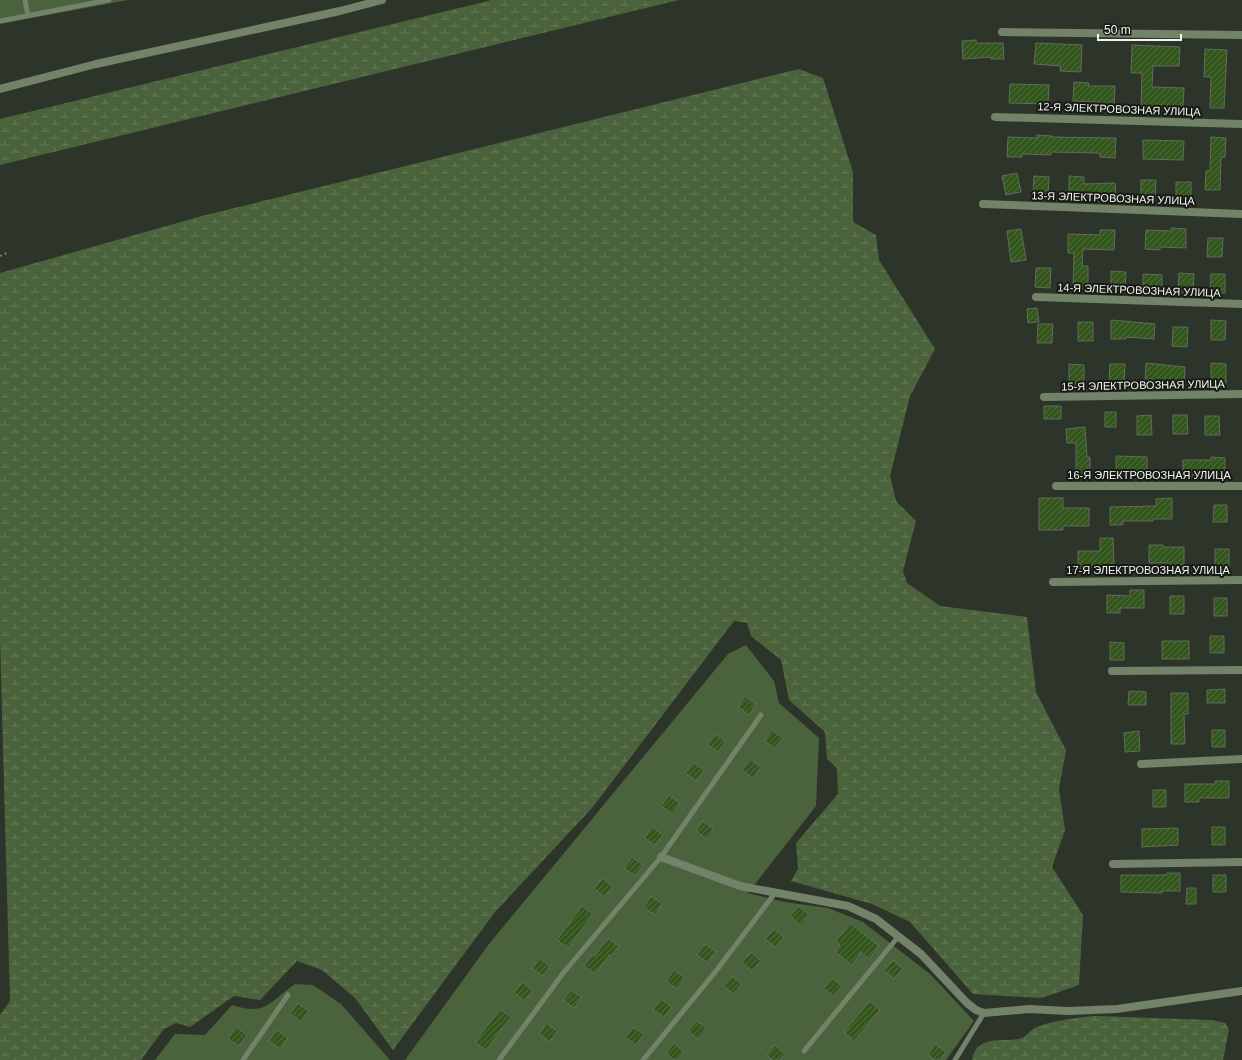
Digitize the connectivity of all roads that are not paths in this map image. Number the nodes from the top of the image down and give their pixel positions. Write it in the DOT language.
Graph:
graph roads {
  1 [pos="25,0"];
  2 [pos="109,0"];
  3 [pos="382,0"];
  4 [pos="28,16"];
  5 [pos="0,21"];
  6 [pos="1002,32"];
  7 [pos="1242,35"];
  8 [pos="0,89"];
  9 [pos="995,117"];
  10 [pos="1242,124"];
  11 [pos="983,204"];
  12 [pos="1242,214"];
  13 [pos="1036,298"];
  14 [pos="1242,304"];
  15 [pos="1242,394"];
  16 [pos="1044,397"];
  17 [pos="1056,486"];
  18 [pos="1242,486"];
  19 [pos="1242,580"];
  20 [pos="1053,582"];
  21 [pos="1242,670"];
  22 [pos="1112,671"];
  23 [pos="761,715"];
  24 [pos="1242,759"];
  25 [pos="1141,764"];
  26 [pos="661,857"];
  27 [pos="1242,862"];
  28 [pos="1113,864"];
  29 [pos="776,893"];
  30 [pos="898,937"];
  31 [pos="1242,991"];
  32 [pos="288,995"];
  33 [pos="984,1012"];
  34 [pos="804,1051"];
  35 [pos="243,1060"];
  36 [pos="499,1060"];
  37 [pos="643,1060"];
  38 [pos="955,1060"];
  1 -- 4 [label="lane"];
  2 -- 4 [label="lane"];
  3 -- 8 [label="street"];
  4 -- 5 [label="lane"];
  6 -- 7 [label="street"];
  9 -- 10 [label="street, 12-Я ЭЛЕКТРОВОЗНАЯ УЛИЦА"];
  11 -- 12 [label="street, 13-Я ЭЛЕКТРОВОЗНАЯ УЛИЦА"];
  13 -- 14 [label="street, 14-Я ЭЛЕКТРОВОЗНАЯ УЛИЦА"];
  15 -- 16 [label="street, 15-Я ЭЛЕКТРОВОЗНАЯ УЛИЦА"];
  17 -- 18 [label="street, 16-Я ЭЛЕКТРОВОЗНАЯ УЛИЦА"];
  19 -- 20 [label="street, 17-Я ЭЛЕКТРОВОЗНАЯ УЛИЦА"];
  21 -- 22 [label="street"];
  23 -- 26 [label="lane"];
  24 -- 25 [label="street"];
  26 -- 29 [label="street"];
  26 -- 36 [label="lane"];
  27 -- 28 [label="street"];
  29 -- 30 [label="street"];
  29 -- 37 [label="lane"];
  30 -- 33 [label="street"];
  30 -- 34 [label="lane"];
  31 -- 33 [label="street"];
  32 -- 35 [label="lane"];
  33 -- 38 [label="lane"];
}
